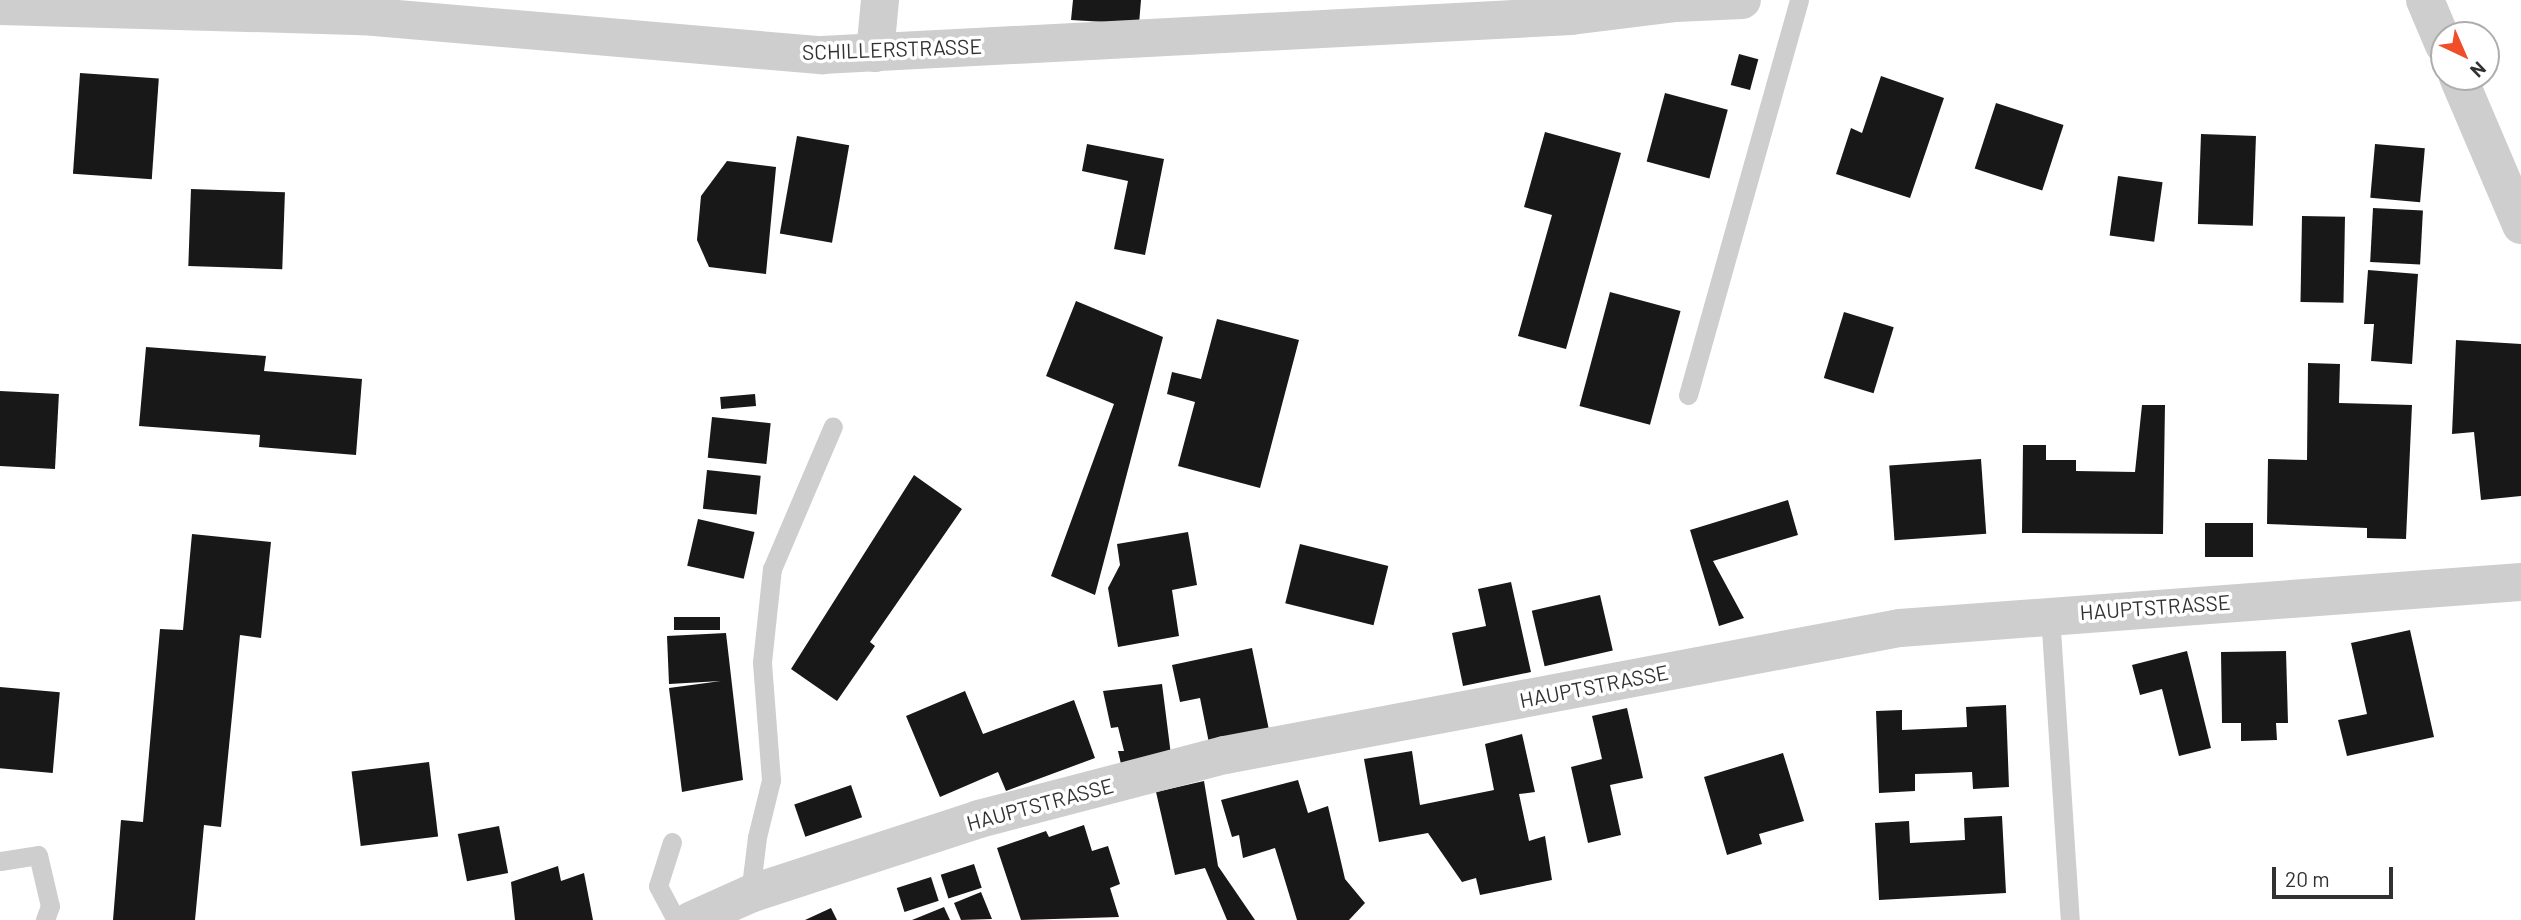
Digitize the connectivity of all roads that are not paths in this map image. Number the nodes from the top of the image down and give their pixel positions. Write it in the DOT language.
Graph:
graph roads {
  1 [pos="880,0"];
  2 [pos="1742,0"];
  3 [pos="1799,0"];
  4 [pos="2425,0"];
  5 [pos="0,6"];
  6 [pos="364,8"];
  7 [pos="1571,8"];
  8 [pos="2434,21"];
  9 [pos="875,53"];
  10 [pos="2464,91"];
  11 [pos="2521,225"];
  12 [pos="1688,395"];
  13 [pos="833,426"];
  14 [pos="2521,582"];
  15 [pos="2050,614"];
  16 [pos="672,842"];
  17 [pos="0,861"];
  18 [pos="750,894"];
  19 [pos="45,920"];
  20 [pos="677,920"];
  21 [pos="692,920"];
  22 [pos="2070,920"];
  1 -- 9 [label="street"];
  2 -- 7 [label="street, SCHILLERSTRASSE"];
  3 -- 12 [label="lane"];
  4 -- 8 [label="street"];
  5 -- 6 [label="street, SCHILLERSTRASSE"];
  6 -- 9 [label="street, SCHILLERSTRASSE"];
  7 -- 9 [label="street, SCHILLERSTRASSE"];
  10 -- 11 [label="street"];
  13 -- 18 [label="lane"];
  14 -- 15 [label="street, HAUPTSTRASSE"];
  15 -- 18 [label="street, HAUPTSTRASSE"];
  15 -- 22 [label="lane"];
  16 -- 20 [label="lane"];
  17 -- 19 [label="lane"];
  18 -- 21 [label="street, HAUPTSTRASSE"];
}
